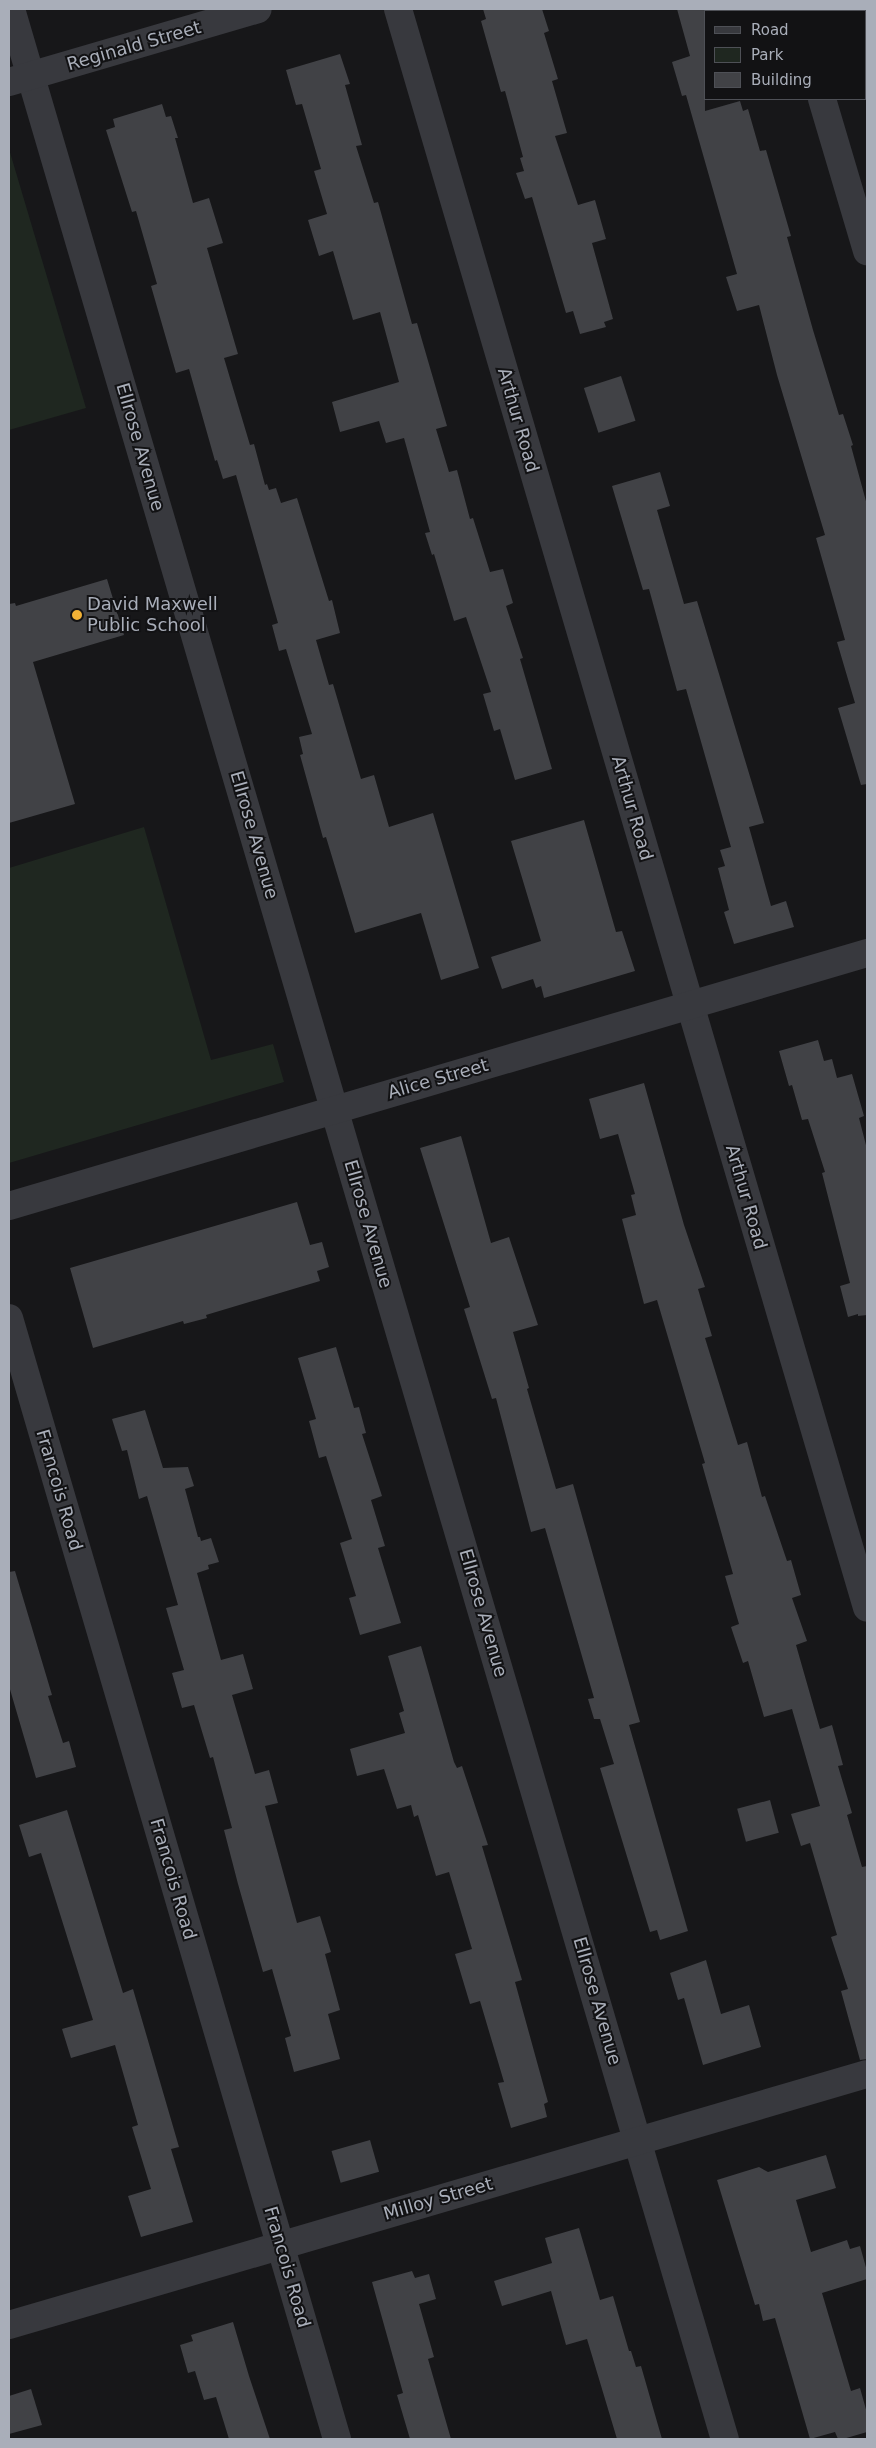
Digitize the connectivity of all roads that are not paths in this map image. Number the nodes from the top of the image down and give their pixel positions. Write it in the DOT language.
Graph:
graph roads {
  1 [pos="11,9"];
  2 [pos="258,9"];
  3 [pos="398,9"];
  4 [pos="20,79"];
  5 [pos="822,100"];
  6 [pos="867,252"];
  7 [pos="867,953"];
  8 [pos="690,1005"];
  9 [pos="335,1110"];
  10 [pos="9,1206"];
  11 [pos="9,1318"];
  12 [pos="867,1608"];
  13 [pos="867,2074"];
  14 [pos="638,2141"];
  15 [pos="280,2245"];
  16 [pos="9,2325"];
  17 [pos="337,2439"];
  18 [pos="725,2439"];
  1 -- 4 [label="street, Ellrose Avenue"];
  2 -- 4 [label="street, Reginald Street"];
  3 -- 8 [label="street, Arthur Road"];
  4 -- 9 [label="street, Ellrose Avenue"];
  5 -- 6 [label="street"];
  7 -- 8 [label="street, Alice Street"];
  8 -- 9 [label="street, Alice Street"];
  8 -- 12 [label="street, Arthur Road"];
  9 -- 10 [label="street, Alice Street"];
  9 -- 14 [label="street, Ellrose Avenue"];
  11 -- 15 [label="street, Francois Road"];
  13 -- 14 [label="street, Milloy Street"];
  14 -- 15 [label="street, Milloy Street"];
  14 -- 18 [label="street, Ellrose Avenue"];
  15 -- 16 [label="street, Milloy Street"];
  15 -- 17 [label="street, Francois Road"];
}
